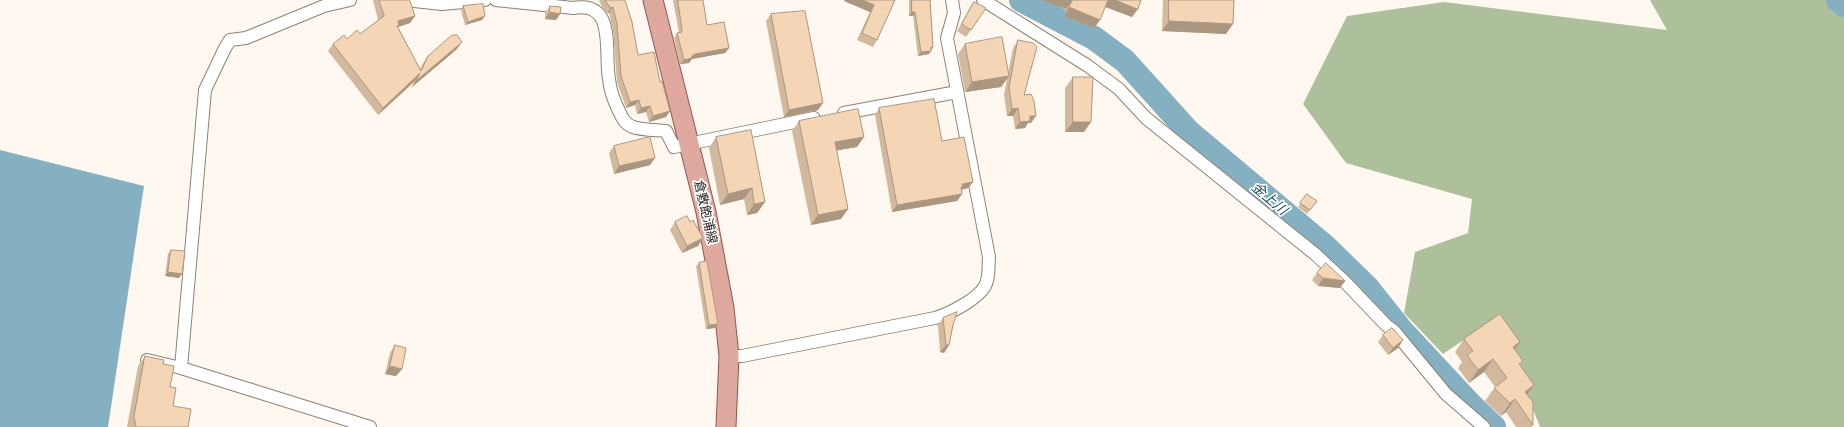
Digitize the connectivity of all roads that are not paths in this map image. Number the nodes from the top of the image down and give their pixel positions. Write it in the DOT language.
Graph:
graph roads {
  1 [pos="350,0"];
  2 [pos="405,0"];
  3 [pos="485,0"];
  4 [pos="496,0"];
  5 [pos="653,0"];
  6 [pos="952,0"];
  7 [pos="983,0"];
  8 [pos="582,3"];
  9 [pos="957,92"];
  10 [pos="688,143"];
  11 [pos="729,356"];
  12 [pos="144,360"];
  13 [pos="181,368"];
  14 [pos="358,425"];
  15 [pos="370,427"];
  16 [pos="726,427"];
  17 [pos="1484,427"];
  1 -- 13 [label="street"];
  2 -- 3 [label="street"];
  4 -- 8 [label="street"];
  5 -- 10 [label="main road, 倉敷飽浦線"];
  6 -- 9 [label="street"];
  7 -- 17 [label="street"];
  8 -- 10 [label="street"];
  9 -- 10 [label="street"];
  9 -- 11 [label="street"];
  10 -- 11 [label="main road, 倉敷飽浦線"];
  11 -- 16 [label="main road, 倉敷飽浦線"];
  12 -- 13 [label="street"];
  13 -- 14 [label="street"];
  14 -- 15 [label="street"];
}
